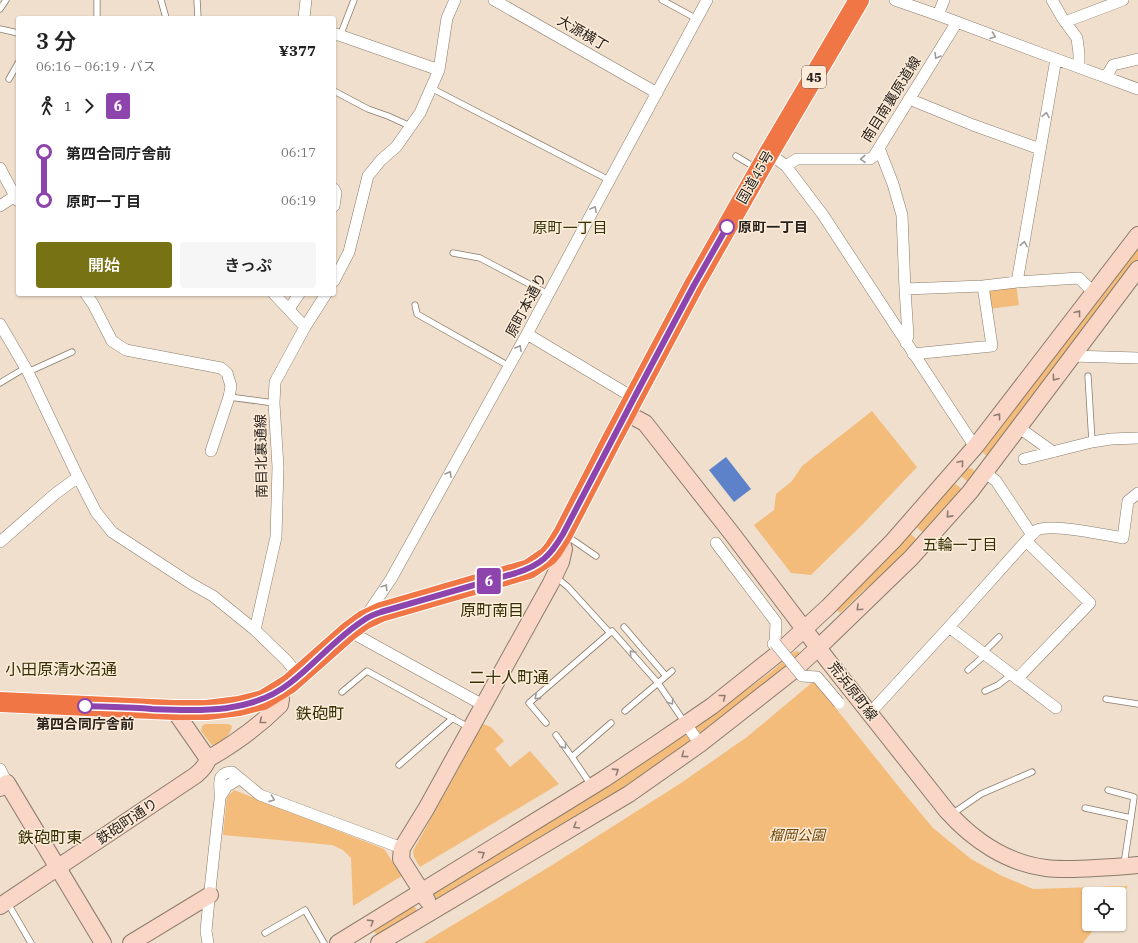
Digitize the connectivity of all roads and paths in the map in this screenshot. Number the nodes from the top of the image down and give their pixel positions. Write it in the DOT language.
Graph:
graph roads {
  1 [pos="6,0"];
  2 [pos="97,0"];
  3 [pos="161,0"];
  4 [pos="197,0"];
  5 [pos="306,0"];
  6 [pos="354,0"];
  7 [pos="455,0"];
  8 [pos="494,0"];
  9 [pos="662,0"];
  10 [pos="707,0"];
  11 [pos="858,0"];
  12 [pos="895,0"];
  13 [pos="944,0"];
  14 [pos="1052,0"];
  15 [pos="1123,0"];
  16 [pos="0,9"];
  17 [pos="938,15"];
  18 [pos="97,16"];
  19 [pos="165,16"];
  20 [pos="198,16"];
  21 [pos="304,16"];
  22 [pos="697,19"];
  23 [pos="957,22"];
  24 [pos="1065,22"];
  25 [pos="0,29"];
  26 [pos="16,33"];
  27 [pos="337,35"];
  28 [pos="1138,59"];
  29 [pos="1056,60"];
  30 [pos="16,67"];
  31 [pos="1079,67"];
  32 [pos="439,70"];
  33 [pos="1106,77"];
  34 [pos="9,79"];
  35 [pos="431,88"];
  36 [pos="1138,89"];
  37 [pos="336,92"];
  38 [pos="657,93"];
  39 [pos="909,99"];
  40 [pos="410,126"];
  41 [pos="879,148"];
  42 [pos="1040,149"];
  43 [pos="769,153"];
  44 [pos="736,156"];
  45 [pos="786,166"];
  46 [pos="0,168"];
  47 [pos="760,170"];
  48 [pos="609,180"];
  49 [pos="16,195"];
  50 [pos="16,198"];
  51 [pos="0,206"];
  52 [pos="1138,235"];
  53 [pos="453,253"];
  54 [pos="1138,269"];
  55 [pos="336,277"];
  56 [pos="1017,282"];
  57 [pos="983,286"];
  58 [pos="905,289"];
  59 [pos="1094,292"];
  60 [pos="548,294"];
  61 [pos="87,296"];
  62 [pos="276,296"];
  63 [pos="298,296"];
  64 [pos="325,296"];
  65 [pos="415,305"];
  66 [pos="289,309"];
  67 [pos="0,324"];
  68 [pos="305,327"];
  69 [pos="527,334"];
  70 [pos="906,343"];
  71 [pos="72,352"];
  72 [pos="913,354"];
  73 [pos="1072,356"];
  74 [pos="1138,358"];
  75 [pos="509,366"];
  76 [pos="26,370"];
  77 [pos="1088,376"];
  78 [pos="0,383"];
  79 [pos="229,397"];
  80 [pos="274,403"];
  81 [pos="630,405"];
  82 [pos="1018,427"];
  83 [pos="1138,438"];
  84 [pos="1092,442"];
  85 [pos="975,447"];
  86 [pos="211,451"];
  87 [pos="1053,452"];
  88 [pos="1024,459"];
  89 [pos="985,472"];
  90 [pos="78,477"];
  91 [pos="1138,493"];
  92 [pos="562,536"];
  93 [pos="1029,538"];
  94 [pos="0,542"];
  95 [pos="716,543"];
  96 [pos="596,556"];
  97 [pos="529,569"];
  98 [pos="554,575"];
  99 [pos="544,594"];
  100 [pos="356,625"];
  101 [pos="624,627"];
  102 [pos="949,628"];
  103 [pos="804,629"];
  104 [pos="255,630"];
  105 [pos="610,633"];
  106 [pos="999,637"];
  107 [pos="819,647"];
  108 [pos="984,654"];
  109 [pos="968,670"];
  110 [pos="672,671"];
  111 [pos="299,676"];
  112 [pos="666,676"];
  113 [pos="1014,677"];
  114 [pos="658,683"];
  115 [pos="279,690"];
  116 [pos="985,691"];
  117 [pos="342,692"];
  118 [pos="1106,699"];
  119 [pos="0,702"];
  120 [pos="839,703"];
  121 [pos="1138,704"];
  122 [pos="483,705"];
  123 [pos="1056,708"];
  124 [pos="174,710"];
  125 [pos="625,711"];
  126 [pos="870,713"];
  127 [pos="453,718"];
  128 [pos="546,723"];
  129 [pos="611,723"];
  130 [pos="686,724"];
  131 [pos="470,728"];
  132 [pos="556,735"];
  133 [pos="700,744"];
  134 [pos="572,757"];
  135 [pos="208,759"];
  136 [pos="399,764"];
  137 [pos="1032,772"];
  138 [pos="2,780"];
  139 [pos="592,786"];
  140 [pos="1108,790"];
  141 [pos="1086,808"];
  142 [pos="950,816"];
  143 [pos="1131,818"];
  144 [pos="402,848"];
  145 [pos="1131,866"];
  146 [pos="58,868"];
  147 [pos="422,891"];
  148 [pos="210,895"];
  149 [pos="3,904"];
  150 [pos="433,910"];
  151 [pos="265,933"];
  152 [pos="31,943"];
  153 [pos="103,943"];
  154 [pos="131,943"];
  155 [pos="208,943"];
  156 [pos="324,943"];
  157 [pos="338,943"];
  158 [pos="379,943"];
  1 -- 16 [label="lane"];
  2 -- 18 [label="lane"];
  3 -- 19 [label="lane"];
  4 -- 20 [label="lane"];
  5 -- 21 [label="street"];
  6 -- 27 [label="lane"];
  7 -- 32 [label="street"];
  8 -- 38 [label="street, 大源横丁"];
  9 -- 22 [label="lane"];
  10 -- 22 [label="street, 原町本通り"];
  11 -- 43 [label="highway, 国道45号 / 45"];
  12 -- 17 [label="street"];
  13 -- 17 [label="street"];
  14 -- 24 [label="street"];
  15 -- 24 [label="street"];
  17 -- 23 [label="street"];
  22 -- 38 [label="street, 原町本通り"];
  23 -- 29 [label="street, one-way"];
  23 -- 39 [label="street, 南目南裏原道線, one-way"];
  24 -- 31 [label="street"];
  25 -- 26 [label="lane"];
  27 -- 32 [label="street"];
  28 -- 33 [label="street"];
  29 -- 31 [label="street"];
  42 -- 29 [label="street, one-way"];
  30 -- 34 [label="lane"];
  31 -- 33 [label="street"];
  32 -- 35 [label="street"];
  33 -- 36 [label="street"];
  35 -- 40 [label="street"];
  35 -- 48 [label="lane"];
  37 -- 40 [label="lane"];
  38 -- 48 [label="street, 原町本通り"];
  39 -- 41 [label="street, 南目南裏原道線"];
  39 -- 42 [label="street"];
  40 -- 55 [label="street"];
  41 -- 45 [label="street, 南目南裏原道線, one-way"];
  41 -- 58 [label="street"];
  56 -- 42 [label="street, one-way"];
  43 -- 45 [label="street"];
  43 -- 47 [label="highway, 国道45号 / 45"];
  44 -- 47 [label="lane"];
  45 -- 70 [label="street"];
  46 -- 49 [label="street"];
  47 -- 81 [label="highway, 国道45号 / 45"];
  60 -- 48 [label="street, 原町本通り, one-way"];
  50 -- 51 [label="street"];
  52 -- 59 [label="street"];
  53 -- 60 [label="lane"];
  54 -- 73 [label="street"];
  56 -- 57 [label="street"];
  56 -- 59 [label="street"];
  57 -- 58 [label="street"];
  57 -- 72 [label="street"];
  58 -- 70 [label="street"];
  85 -- 59 [label="street, one-way"];
  60 -- 69 [label="street, 原町本通り"];
  61 -- 79 [label="street"];
  62 -- 66 [label="street"];
  63 -- 66 [label="street"];
  64 -- 68 [label="street, 南目北裏通線"];
  65 -- 75 [label="lane"];
  66 -- 68 [label="street"];
  67 -- 76 [label="street"];
  68 -- 80 [label="street, 南目北裏通線"];
  75 -- 69 [label="street, 原町本通り, one-way"];
  69 -- 81 [label="street"];
  70 -- 72 [label="street"];
  71 -- 76 [label="lane"];
  72 -- 85 [label="street"];
  73 -- 74 [label="street"];
  73 -- 82 [label="street, one-way"];
  100 -- 75 [label="street, 原町本通り, one-way"];
  76 -- 78 [label="lane"];
  76 -- 90 [label="street"];
  77 -- 84 [label="lane"];
  79 -- 80 [label="lane"];
  79 -- 86 [label="street"];
  80 -- 104 [label="street, 南目北裏通線"];
  81 -- 92 [label="highway, 国道45号 / 45"];
  81 -- 103 [label="street, 荒浜原町線"];
  82 -- 87 [label="street"];
  82 -- 89 [label="street"];
  83 -- 84 [label="street"];
  84 -- 87 [label="street"];
  103 -- 85 [label="street, one-way"];
  87 -- 88 [label="street"];
  89 -- 93 [label="street"];
  89 -- 107 [label="street, one-way"];
  90 -- 94 [label="street"];
  90 -- 104 [label="street"];
  91 -- 93 [label="street"];
  92 -- 96 [label="lane"];
  92 -- 97 [label="highway, 国道45号 / 45"];
  92 -- 98 [label="street"];
  93 -- 102 [label="street"];
  93 -- 113 [label="street"];
  95 -- 120 [label="street, bridge"];
  97 -- 99 [label="street"];
  97 -- 100 [label="highway, 国道45号 / 45"];
  98 -- 99 [label="street"];
  98 -- 105 [label="lane"];
  99 -- 122 [label="street"];
  100 -- 111 [label="highway, 国道45号 / 45"];
  100 -- 122 [label="street"];
  101 -- 112 [label="lane"];
  102 -- 108 [label="street"];
  102 -- 126 [label="street"];
  103 -- 107 [label="street, 荒浜原町線"];
  130 -- 103 [label="street, one-way"];
  104 -- 111 [label="street"];
  114 -- 105 [label="lane, one-way"];
  105 -- 128 [label="lane, one-way"];
  106 -- 108 [label="lane"];
  107 -- 126 [label="street, 荒浜原町線"];
  107 -- 133 [label="street"];
  108 -- 109 [label="lane"];
  108 -- 113 [label="street"];
  110 -- 112 [label="lane"];
  111 -- 115 [label="highway, 国道45号 / 45"];
  112 -- 114 [label="lane"];
  113 -- 116 [label="lane"];
  113 -- 123 [label="street"];
  114 -- 125 [label="lane"];
  114 -- 130 [label="lane, one-way"];
  115 -- 124 [label="highway, 国道45号 / 45"];
  115 -- 135 [label="street, one-way"];
  117 -- 127 [label="lane"];
  118 -- 121 [label="lane"];
  119 -- 124 [label="highway, 国道45号 / 45"];
  122 -- 131 [label="street"];
  124 -- 135 [label="street"];
  126 -- 142 [label="street, 荒浜原町線"];
  127 -- 131 [label="lane"];
  127 -- 136 [label="lane"];
  129 -- 134 [label="lane"];
  130 -- 133 [label="street"];
  139 -- 130 [label="street, one-way"];
  131 -- 144 [label="street"];
  132 -- 134 [label="lane, one-way"];
  133 -- 150 [label="street, one-way"];
  134 -- 139 [label="lane"];
  135 -- 146 [label="street, 鉄砲町通り"];
  137 -- 142 [label="lane"];
  138 -- 146 [label="street"];
  147 -- 139 [label="street, one-way"];
  140 -- 143 [label="lane"];
  141 -- 143 [label="lane"];
  142 -- 145 [label="street, 荒浜原町線"];
  143 -- 145 [label="lane"];
  144 -- 147 [label="street"];
  148 -- 144 [label="street, one-way"];
  146 -- 149 [label="street, 鉄砲町通り"];
  146 -- 153 [label="street"];
  147 -- 150 [label="street"];
  157 -- 147 [label="street, one-way"];
  148 -- 154 [label="street"];
  148 -- 155 [label="street"];
  149 -- 152 [label="lane"];
  150 -- 158 [label="street"];
  151 -- 156 [label="lane"];
}
